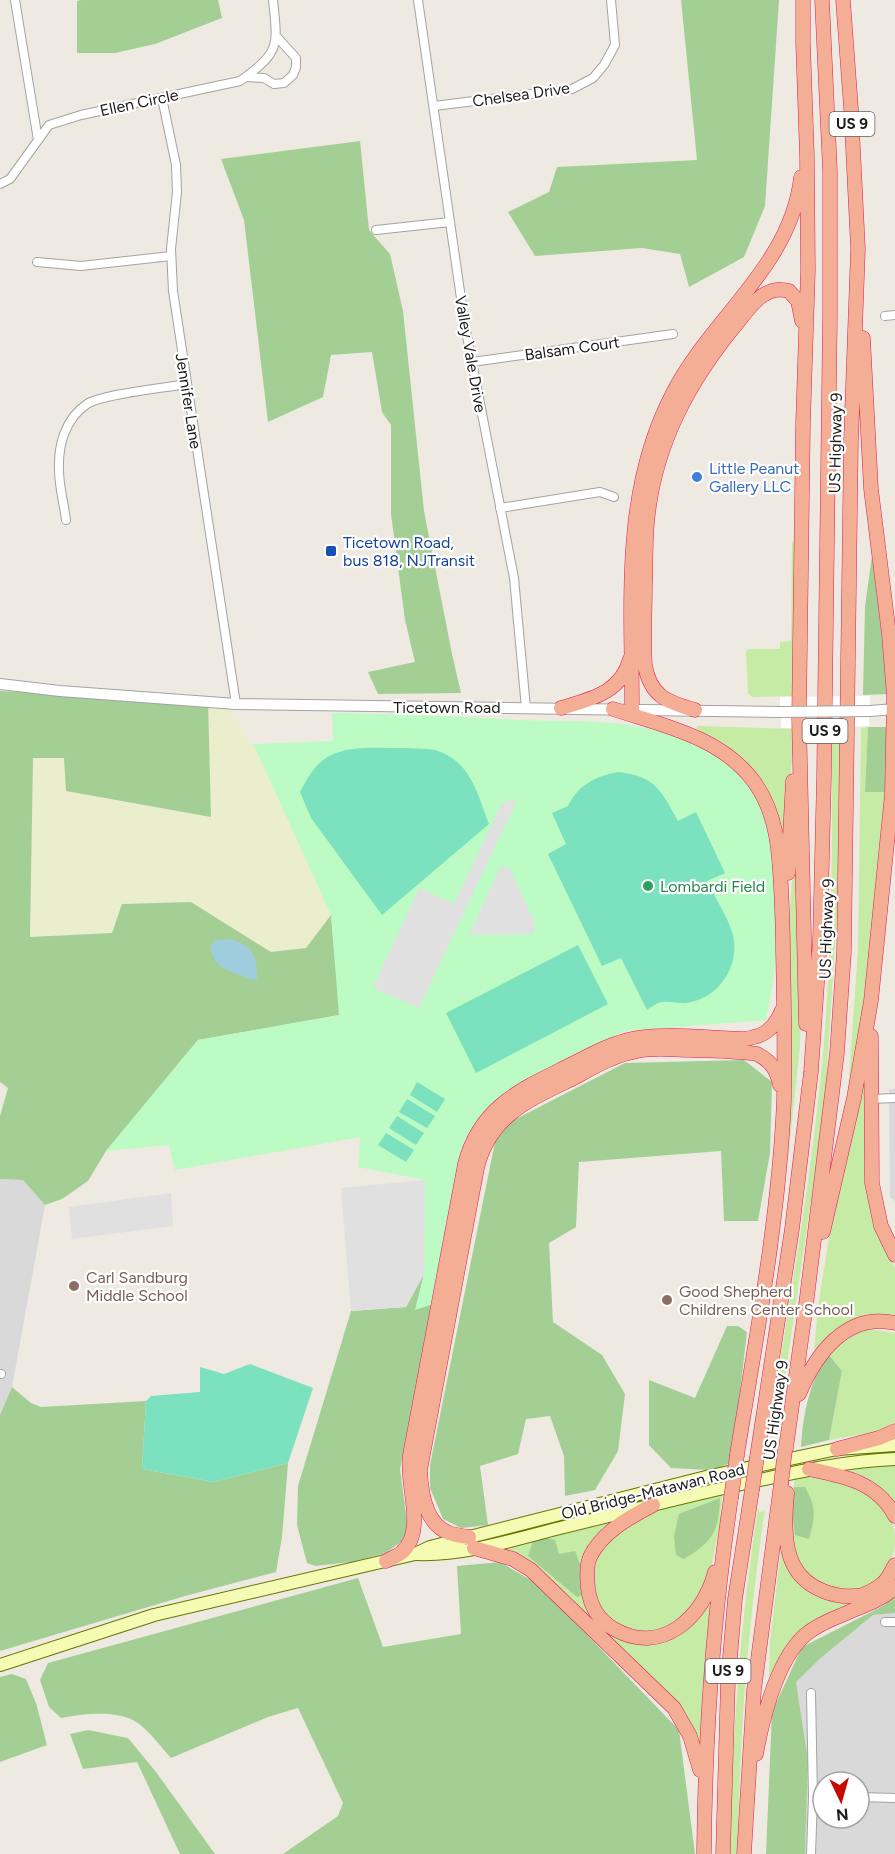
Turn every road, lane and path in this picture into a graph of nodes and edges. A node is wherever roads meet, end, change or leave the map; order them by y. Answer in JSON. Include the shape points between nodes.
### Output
{"nodes":[{"id":1,"x":15,"y":0,"type":"edge"},
{"id":2,"x":273,"y":0,"type":"edge"},
{"id":3,"x":418,"y":0,"type":"edge"},
{"id":4,"x":611,"y":0,"type":"edge"},
{"id":5,"x":803,"y":0,"type":"edge"},
{"id":6,"x":822,"y":0,"type":"edge"},
{"id":7,"x":843,"y":0,"type":"edge"},
{"id":8,"x":276,"y":36,"type":"junction"},
{"id":9,"x":246,"y":77,"type":"junction"},
{"id":10,"x":804,"y":94,"type":"junction"},
{"id":11,"x":162,"y":98,"type":"junction"},
{"id":12,"x":434,"y":106,"type":"junction"},
{"id":13,"x":38,"y":140,"type":"junction"},
{"id":14,"x":0,"y":184,"type":"edge"},
{"id":15,"x":450,"y":222,"type":"junction"},
{"id":16,"x":376,"y":230,"type":"dead end"},
{"id":17,"x":858,"y":249,"type":"junction"},
{"id":18,"x":171,"y":256,"type":"junction"},
{"id":19,"x":37,"y":262,"type":"dead end"},
{"id":20,"x":895,"y":315,"type":"edge"},
{"id":21,"x":885,"y":316,"type":"dead end"},
{"id":22,"x":673,"y":333,"type":"dead end"},
{"id":23,"x":806,"y":357,"type":"junction"},
{"id":24,"x":472,"y":362,"type":"junction"},
{"id":25,"x":186,"y":384,"type":"junction"},
{"id":26,"x":614,"y":497,"type":"dead end"},
{"id":27,"x":500,"y":508,"type":"junction"},
{"id":28,"x":66,"y":520,"type":"dead end"},
{"id":29,"x":889,"y":634,"type":"junction"},
{"id":30,"x":895,"y":647,"type":"edge"},
{"id":31,"x":632,"y":651,"type":"junction"},
{"id":32,"x":0,"y":684,"type":"edge"},
{"id":33,"x":236,"y":704,"type":"junction"},
{"id":34,"x":526,"y":708,"type":"junction"},
{"id":35,"x":561,"y":708,"type":"junction"},
{"id":36,"x":613,"y":709,"type":"junction"},
{"id":37,"x":632,"y":709,"type":"junction"},
{"id":38,"x":694,"y":710,"type":"junction"},
{"id":39,"x":895,"y":710,"type":"edge"},
{"id":40,"x":799,"y":718,"type":"junction"},
{"id":41,"x":894,"y":788,"type":"edge"},
{"id":42,"x":783,"y":926,"type":"junction"},
{"id":43,"x":871,"y":1000,"type":"junction"},
{"id":44,"x":784,"y":1005,"type":"junction"},
{"id":45,"x":811,"y":1072,"type":"junction"},
{"id":46,"x":895,"y":1098,"type":"edge"},
{"id":47,"x":871,"y":1099,"type":"junction"},
{"id":48,"x":784,"y":1100,"type":"junction"},
{"id":49,"x":895,"y":1255,"type":"edge"},
{"id":50,"x":806,"y":1305,"type":"junction"},
{"id":51,"x":895,"y":1323,"type":"edge"},
{"id":52,"x":792,"y":1413,"type":"junction"},
{"id":53,"x":895,"y":1431,"type":"edge"},
{"id":54,"x":895,"y":1445,"type":"edge"},
{"id":55,"x":837,"y":1449,"type":"junction"},
{"id":56,"x":895,"y":1459,"type":"edge"},
{"id":57,"x":810,"y":1469,"type":"junction"},
{"id":58,"x":784,"y":1483,"type":"junction"},
{"id":59,"x":653,"y":1505,"type":"junction"},
{"id":60,"x":895,"y":1516,"type":"edge"},
{"id":61,"x":725,"y":1538,"type":"junction"},
{"id":62,"x":471,"y":1543,"type":"junction"},
{"id":63,"x":386,"y":1561,"type":"junction"},
{"id":64,"x":895,"y":1565,"type":"edge"},
{"id":65,"x":895,"y":1587,"type":"edge"},
{"id":66,"x":885,"y":1622,"type":"dead end"},
{"id":67,"x":895,"y":1622,"type":"edge"},
{"id":68,"x":0,"y":1665,"type":"edge"},
{"id":69,"x":811,"y":1693,"type":"dead end"},
{"id":70,"x":812,"y":1770,"type":"edge"},
{"id":71,"x":705,"y":1795,"type":"junction"},
{"id":72,"x":871,"y":1797,"type":"edge"},
{"id":73,"x":895,"y":1798,"type":"edge"},
{"id":74,"x":745,"y":1824,"type":"junction"},
{"id":75,"x":812,"y":1830,"type":"edge"},
{"id":76,"x":704,"y":1854,"type":"edge"},
{"id":77,"x":723,"y":1854,"type":"edge"},
{"id":78,"x":744,"y":1854,"type":"edge"},
{"id":79,"x":811,"y":1854,"type":"edge"}],
"edges":[{"from":1,"to":13,"type":"street"},
{"from":2,"to":8,"type":"street"},
{"from":3,"to":12,"type":"street","name":"Valley Vale Drive"},
{"from":4,"to":12,"type":"street","name":"Chelsea Drive","via":[[615,45],[593,78],[572,89]]},
{"from":5,"to":10,"type":"highway"},
{"from":6,"to":45,"type":"highway","name":"US Highway 9","number":"US 9","via":[[830,171],[830,315],[825,776]]},
{"from":7,"to":17,"type":"highway","name":"US Highway 9","number":"US 9"},
{"from":8,"to":9,"type":"street","name":"Ellen Circle","via":[[271,55]]},
{"from":8,"to":9,"type":"street","via":[[296,58],[292,75],[284,83],[274,84],[264,78]]},
{"from":9,"to":11,"type":"street","name":"Ellen Circle"},
{"from":10,"to":23,"type":"highway"},
{"from":10,"to":31,"type":"highway","via":[[800,185],[778,249],[685,371],[666,405],[647,455],[634,520]]},
{"from":11,"to":13,"type":"street","name":"Ellen Circle","via":[[49,124]]},
{"from":11,"to":18,"type":"street","name":"Jennifer Lane","via":[[176,165]]},
{"from":12,"to":15,"type":"street","name":"Valley Vale Drive"},
{"from":13,"to":14,"type":"street","name":"Ellen Circle","via":[[10,179]]},
{"from":15,"to":16,"type":"street"},
{"from":15,"to":24,"type":"street","name":"Valley Vale Drive"},
{"from":17,"to":29,"type":"highway","via":[[871,489]]},
{"from":17,"to":50,"type":"highway","name":"US Highway 9","number":"US 9","via":[[851,440],[844,952],[837,1053]]},
{"from":18,"to":19,"type":"street","via":[[81,266]]},
{"from":18,"to":25,"type":"street","name":"Jennifer Lane"},
{"from":20,"to":21,"type":"street"},
{"from":22,"to":24,"type":"street","name":"Balsam Court"},
{"from":23,"to":38,"type":"highway","via":[[801,312],[794,295],[783,289],[766,293],[702,368],[674,418],[659,460],[646,532],[645,665],[649,682],[660,695]]},
{"from":23,"to":40,"type":"highway"},
{"from":24,"to":27,"type":"street","name":"Valley Vale Drive"},
{"from":25,"to":28,"type":"street","via":[[88,404],[69,422],[60,444],[59,470]]},
{"from":25,"to":33,"type":"street","name":"Jennifer Lane"},
{"from":26,"to":27,"type":"street","via":[[600,492]]},
{"from":27,"to":34,"type":"street","name":"Valley Vale Drive","via":[[514,578]]},
{"from":29,"to":30,"type":"highway"},
{"from":29,"to":39,"type":"highway"},
{"from":31,"to":35,"type":"highway","via":[[625,672],[610,690]]},
{"from":31,"to":37,"type":"highway"},
{"from":32,"to":33,"type":"street","name":"Ticetown Road"},
{"from":33,"to":34,"type":"street","name":"Ticetown Road"},
{"from":34,"to":35,"type":"street","name":"Ticetown Road"},
{"from":35,"to":36,"type":"street","name":"Ticetown Road"},
{"from":36,"to":37,"type":"street","name":"Ticetown Road"},
{"from":36,"to":42,"type":"highway","via":[[705,741],[749,776],[766,803],[777,832]]},
{"from":37,"to":38,"type":"street","name":"Ticetown Road"},
{"from":38,"to":39,"type":"street","name":"Ticetown Road","bridge":true},
{"from":39,"to":41,"type":"highway"},
{"from":40,"to":42,"type":"highway"},
{"from":40,"to":45,"type":"highway","via":[[806,1025]]},
{"from":41,"to":43,"type":"highway"},
{"from":42,"to":44,"type":"highway"},
{"from":43,"to":47,"type":"highway"},
{"from":43,"to":50,"type":"highway","via":[[854,1098]]},
{"from":44,"to":48,"type":"highway"},
{"from":44,"to":63,"type":"highway","via":[[772,1029],[763,1035],[738,1039],[649,1037],[610,1046],[514,1094],[485,1120],[465,1164],[410,1455],[413,1533],[402,1553]]},
{"from":45,"to":77,"type":"highway","name":"US Highway 9","number":"US 9","bridge":true,"via":[[792,1229],[735,1599],[728,1681]]},
{"from":46,"to":47,"type":"street"},
{"from":47,"to":49,"type":"highway","via":[[872,1183],[882,1226]]},
{"from":48,"to":61,"type":"highway","bridge":true,"via":[[770,1244]]},
{"from":48,"to":62,"type":"highway","via":[[777,1071],[757,1054],[649,1049],[611,1059],[530,1100],[492,1132],[477,1168],[420,1470],[423,1494],[434,1522]]},
{"from":50,"to":52,"type":"highway","name":"US Highway 9","number":"US 9"},
{"from":51,"to":52,"type":"highway","via":[[873,1320],[849,1328],[826,1347],[808,1372]]},
{"from":52,"to":58,"type":"highway","name":"US Highway 9","number":"US 9","bridge":true},
{"from":53,"to":55,"type":"highway"},
{"from":54,"to":55,"type":"main road","name":"Old Bridge-Matawan Road"},
{"from":55,"to":62,"type":"main road","name":"Old Bridge-Matawan Road","via":[[676,1484]]},
{"from":56,"to":57,"type":"main road","name":"Old Bridge-Matawan Road"},
{"from":57,"to":59,"type":"main road","name":"Old Bridge-Matawan Road"},
{"from":57,"to":60,"type":"highway","via":[[847,1476],[873,1489]]},
{"from":58,"to":64,"type":"highway","via":[[788,1546],[794,1566],[806,1581],[823,1592],[863,1595],[885,1582]]},
{"from":58,"to":74,"type":"highway","name":"US Highway 9","number":"US 9","via":[[754,1690]]},
{"from":59,"to":61,"type":"highway","via":[[622,1522],[590,1557],[589,1597],[596,1614],[625,1635],[652,1638],[689,1619],[712,1584]]},
{"from":59,"to":62,"type":"main road","name":"Old Bridge-Matawan Road"},
{"from":61,"to":71,"type":"highway","via":[[712,1645]]},
{"from":62,"to":63,"type":"main road","name":"Old Bridge-Matawan Road","via":[[433,1555],[415,1554]]},
{"from":62,"to":71,"type":"highway","via":[[531,1570],[674,1708],[690,1736]]},
{"from":63,"to":68,"type":"main road","name":"Old Bridge-Matawan Road","via":[[138,1619]]},
{"from":65,"to":74,"type":"highway","via":[[877,1600],[821,1624],[805,1635],[792,1652],[766,1708]]},
{"from":66,"to":67,"type":"street"},
{"from":69,"to":70,"type":"street"},
{"from":71,"to":76,"type":"highway"},
{"from":72,"to":73,"type":"street"},
{"from":74,"to":78,"type":"highway","name":"US Highway 9","number":"US 9"},
{"from":75,"to":79,"type":"street"}]}
